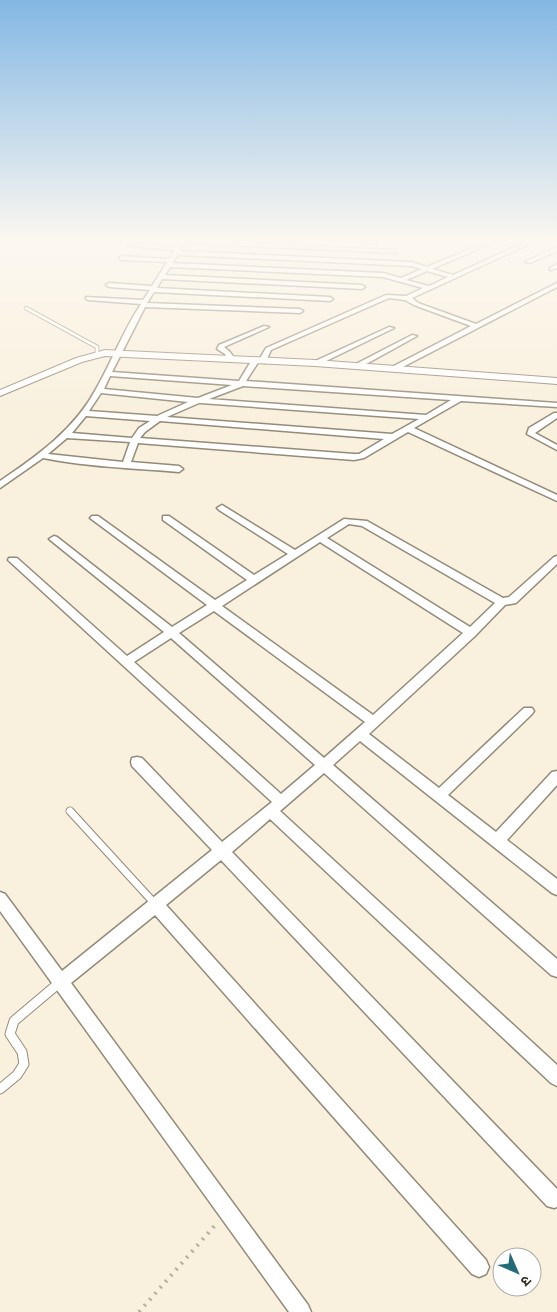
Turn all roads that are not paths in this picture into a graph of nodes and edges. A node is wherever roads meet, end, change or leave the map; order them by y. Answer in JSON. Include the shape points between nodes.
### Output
{"nodes":[{"id":1,"x":124,"y":301,"type":"edge"},
{"id":2,"x":375,"y":301,"type":"edge"},
{"id":3,"x":412,"y":301,"type":"edge"},
{"id":4,"x":525,"y":301,"type":"edge"},
{"id":5,"x":144,"y":303,"type":"junction"},
{"id":6,"x":26,"y":308,"type":"dead end"},
{"id":7,"x":300,"y":311,"type":"dead end"},
{"id":8,"x":476,"y":326,"type":"junction"},
{"id":9,"x":266,"y":327,"type":"dead end"},
{"id":10,"x":391,"y":328,"type":"dead end"},
{"id":11,"x":414,"y":336,"type":"dead end"},
{"id":12,"x":97,"y":354,"type":"junction"},
{"id":13,"x":118,"y":354,"type":"junction"},
{"id":14,"x":231,"y":359,"type":"junction"},
{"id":15,"x":259,"y":361,"type":"junction"},
{"id":16,"x":315,"y":364,"type":"junction"},
{"id":17,"x":356,"y":366,"type":"junction"},
{"id":18,"x":392,"y":369,"type":"junction"},
{"id":19,"x":108,"y":374,"type":"junction"},
{"id":20,"x":557,"y":381,"type":"edge"},
{"id":21,"x":240,"y":384,"type":"junction"},
{"id":22,"x":99,"y":391,"type":"junction"},
{"id":23,"x":0,"y":392,"type":"edge"},
{"id":24,"x":458,"y":398,"type":"junction"},
{"id":25,"x":201,"y":401,"type":"junction"},
{"id":26,"x":557,"y":405,"type":"edge"},
{"id":27,"x":83,"y":413,"type":"junction"},
{"id":28,"x":427,"y":416,"type":"junction"},
{"id":29,"x":555,"y":419,"type":"edge"},
{"id":30,"x":159,"y":420,"type":"junction"},
{"id":31,"x":407,"y":428,"type":"junction"},
{"id":32,"x":65,"y":435,"type":"junction"},
{"id":33,"x":393,"y":437,"type":"junction"},
{"id":34,"x":135,"y":440,"type":"junction"},
{"id":35,"x":557,"y":448,"type":"edge"},
{"id":36,"x":42,"y":455,"type":"junction"},
{"id":37,"x":126,"y":465,"type":"junction"},
{"id":38,"x":179,"y":469,"type":"dead end"},
{"id":39,"x":0,"y":485,"type":"edge"},
{"id":40,"x":557,"y":498,"type":"edge"},
{"id":41,"x":222,"y":508,"type":"dead end"},
{"id":42,"x":95,"y":518,"type":"dead end"},
{"id":43,"x":166,"y":518,"type":"dead end"},
{"id":44,"x":320,"y":538,"type":"junction"},
{"id":45,"x":54,"y":539,"type":"dead end"},
{"id":46,"x":295,"y":554,"type":"junction"},
{"id":47,"x":557,"y":559,"type":"edge"},
{"id":48,"x":13,"y":560,"type":"dead end"},
{"id":49,"x":254,"y":580,"type":"junction"},
{"id":50,"x":502,"y":602,"type":"junction"},
{"id":51,"x":214,"y":606,"type":"junction"},
{"id":52,"x":172,"y":633,"type":"junction"},
{"id":53,"x":471,"y":633,"type":"junction"},
{"id":54,"x":126,"y":662,"type":"junction"},
{"id":55,"x":528,"y":711,"type":"dead end"},
{"id":56,"x":374,"y":722,"type":"junction"},
{"id":57,"x":360,"y":734,"type":"junction"},
{"id":58,"x":137,"y":762,"type":"dead end"},
{"id":59,"x":324,"y":765,"type":"junction"},
{"id":60,"x":557,"y":776,"type":"edge"},
{"id":61,"x":439,"y":796,"type":"junction"},
{"id":62,"x":275,"y":806,"type":"junction"},
{"id":63,"x":70,"y":811,"type":"dead end"},
{"id":64,"x":497,"y":841,"type":"junction"},
{"id":65,"x":222,"y":852,"type":"junction"},
{"id":66,"x":557,"y":888,"type":"edge"},
{"id":67,"x":0,"y":899,"type":"edge"},
{"id":68,"x":156,"y":905,"type":"junction"},
{"id":69,"x":557,"y":969,"type":"edge"},
{"id":70,"x":60,"y":982,"type":"junction"},
{"id":71,"x":557,"y":1077,"type":"edge"},
{"id":72,"x":0,"y":1089,"type":"edge"},
{"id":73,"x":554,"y":1199,"type":"dead end"},
{"id":74,"x":479,"y":1267,"type":"dead end"},
{"id":75,"x":301,"y":1312,"type":"edge"}],
"edges":[{"from":1,"to":5,"type":"street"},
{"from":2,"to":15,"type":"street","via":[[268,349]]},
{"from":3,"to":8,"type":"street"},
{"from":4,"to":8,"type":"street"},
{"from":5,"to":7,"type":"street"},
{"from":5,"to":13,"type":"street"},
{"from":6,"to":12,"type":"lane","via":[[97,347]]},
{"from":8,"to":18,"type":"street"},
{"from":9,"to":14,"type":"street","via":[[221,346],[220,349]]},
{"from":10,"to":16,"type":"street"},
{"from":11,"to":17,"type":"street"},
{"from":12,"to":13,"type":"street"},
{"from":12,"to":23,"type":"street"},
{"from":13,"to":14,"type":"street"},
{"from":13,"to":19,"type":"street"},
{"from":14,"to":15,"type":"street"},
{"from":15,"to":16,"type":"street"},
{"from":15,"to":21,"type":"street"},
{"from":16,"to":17,"type":"street"},
{"from":17,"to":18,"type":"street"},
{"from":18,"to":20,"type":"street"},
{"from":19,"to":21,"type":"street"},
{"from":19,"to":22,"type":"street"},
{"from":21,"to":24,"type":"street"},
{"from":21,"to":25,"type":"street"},
{"from":22,"to":25,"type":"street"},
{"from":22,"to":27,"type":"street"},
{"from":24,"to":26,"type":"street"},
{"from":24,"to":28,"type":"street"},
{"from":25,"to":28,"type":"street"},
{"from":25,"to":30,"type":"street"},
{"from":27,"to":30,"type":"street"},
{"from":27,"to":32,"type":"street"},
{"from":28,"to":31,"type":"street"},
{"from":29,"to":35,"type":"street","via":[[532,430],[531,434]]},
{"from":30,"to":33,"type":"street"},
{"from":30,"to":34,"type":"street","via":[[142,430]]},
{"from":31,"to":33,"type":"street"},
{"from":31,"to":40,"type":"street"},
{"from":32,"to":34,"type":"street"},
{"from":32,"to":36,"type":"street"},
{"from":33,"to":34,"type":"street","via":[[361,456],[348,458]]},
{"from":34,"to":37,"type":"street"},
{"from":36,"to":37,"type":"street"},
{"from":36,"to":39,"type":"street"},
{"from":37,"to":38,"type":"street"},
{"from":41,"to":46,"type":"street"},
{"from":42,"to":51,"type":"street"},
{"from":43,"to":49,"type":"street"},
{"from":44,"to":46,"type":"street"},
{"from":44,"to":50,"type":"street","via":[[347,521],[358,521]]},
{"from":44,"to":53,"type":"street"},
{"from":45,"to":52,"type":"street"},
{"from":46,"to":49,"type":"street"},
{"from":47,"to":50,"type":"street","via":[[512,600]]},
{"from":48,"to":54,"type":"street"},
{"from":49,"to":51,"type":"street"},
{"from":50,"to":53,"type":"street"},
{"from":51,"to":52,"type":"street"},
{"from":51,"to":56,"type":"street"},
{"from":52,"to":54,"type":"street"},
{"from":52,"to":59,"type":"street"},
{"from":53,"to":56,"type":"street"},
{"from":54,"to":62,"type":"street"},
{"from":55,"to":61,"type":"street"},
{"from":56,"to":57,"type":"street"},
{"from":57,"to":59,"type":"street"},
{"from":57,"to":61,"type":"street"},
{"from":58,"to":65,"type":"street"},
{"from":59,"to":62,"type":"street"},
{"from":59,"to":69,"type":"street"},
{"from":60,"to":64,"type":"street"},
{"from":61,"to":64,"type":"street"},
{"from":62,"to":65,"type":"street"},
{"from":62,"to":71,"type":"street"},
{"from":63,"to":68,"type":"lane"},
{"from":64,"to":66,"type":"street"},
{"from":65,"to":68,"type":"street"},
{"from":65,"to":73,"type":"street"},
{"from":67,"to":70,"type":"street"},
{"from":68,"to":70,"type":"street"},
{"from":68,"to":74,"type":"street"},
{"from":70,"to":72,"type":"lane","via":[[10,1028],[10,1034],[24,1057],[24,1064],[20,1072]]},
{"from":70,"to":75,"type":"street"}]}
